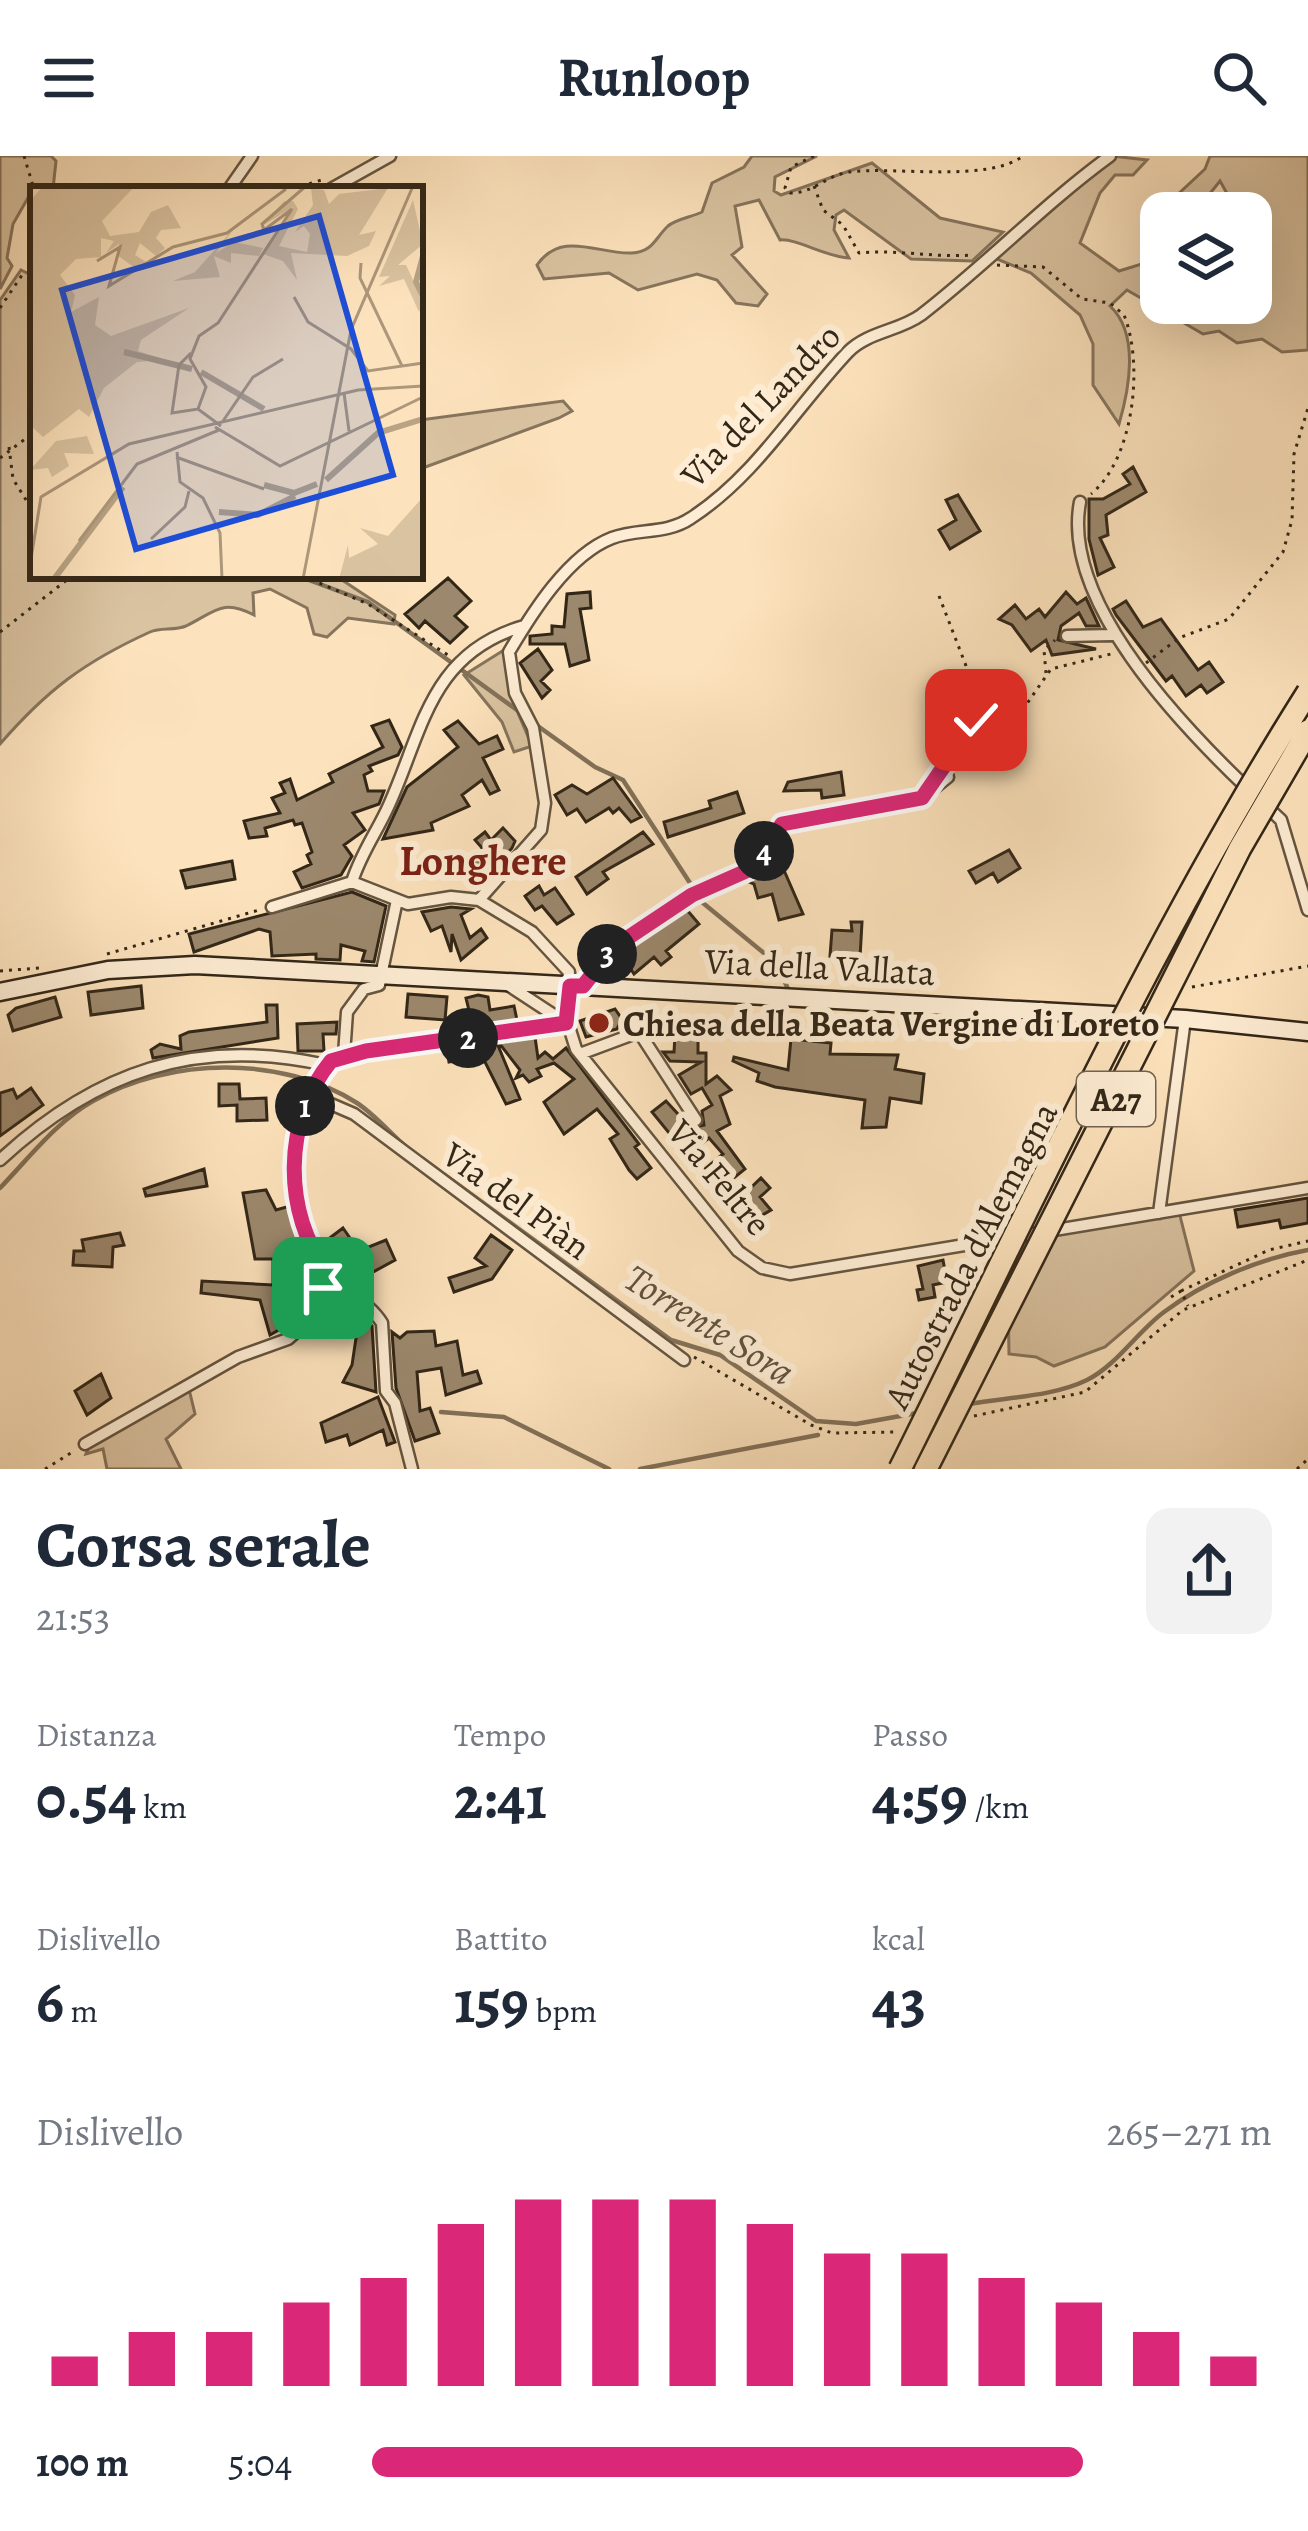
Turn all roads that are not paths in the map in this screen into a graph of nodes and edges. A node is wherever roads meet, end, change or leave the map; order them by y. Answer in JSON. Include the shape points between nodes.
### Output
{"nodes":[{"id":1,"x":252,"y":156,"type":"edge"},
{"id":2,"x":390,"y":156,"type":"edge"},
{"id":3,"x":1110,"y":156,"type":"edge"},
{"id":4,"x":231,"y":186,"type":"edge"},
{"id":5,"x":336,"y":186,"type":"edge"},
{"id":6,"x":1080,"y":502,"type":"road end"},
{"id":7,"x":524,"y":626,"type":"junction"},
{"id":8,"x":1112,"y":635,"type":"junction"},
{"id":9,"x":1067,"y":636,"type":"road end"},
{"id":10,"x":1308,"y":692,"type":"edge"},
{"id":11,"x":1308,"y":731,"type":"edge"},
{"id":12,"x":943,"y":775,"type":"road end"},
{"id":13,"x":352,"y":882,"type":"junction"},
{"id":14,"x":397,"y":900,"type":"junction"},
{"id":15,"x":479,"y":900,"type":"junction"},
{"id":16,"x":272,"y":907,"type":"road end"},
{"id":17,"x":1308,"y":910,"type":"edge"},
{"id":18,"x":380,"y":975,"type":"junction"},
{"id":19,"x":504,"y":982,"type":"junction"},
{"id":20,"x":576,"y":986,"type":"junction"},
{"id":21,"x":0,"y":992,"type":"edge"},
{"id":22,"x":1185,"y":1019,"type":"junction"},
{"id":23,"x":566,"y":1023,"type":"junction"},
{"id":24,"x":1308,"y":1032,"type":"edge"},
{"id":25,"x":580,"y":1054,"type":"junction"},
{"id":26,"x":344,"y":1055,"type":"junction"},
{"id":27,"x":323,"y":1070,"type":"junction"},
{"id":28,"x":311,"y":1093,"type":"junction"},
{"id":29,"x":696,"y":1120,"type":"dead end"},
{"id":30,"x":0,"y":1160,"type":"edge"},
{"id":31,"x":1308,"y":1187,"type":"edge"},
{"id":32,"x":1159,"y":1213,"type":"junction"},
{"id":33,"x":328,"y":1272,"type":"junction"},
{"id":34,"x":684,"y":1360,"type":"road end"},
{"id":35,"x":86,"y":1444,"type":"road end"},
{"id":36,"x":412,"y":1469,"type":"edge"},
{"id":37,"x":900,"y":1469,"type":"edge"},
{"id":38,"x":926,"y":1469,"type":"edge"}],
"edges":[{"from":1,"to":4,"type":"street"},
{"from":2,"to":5,"type":"street"},
{"from":3,"to":7,"type":"street","name":"Via del Landro","via":[[914,320],[851,349],[784,433],[691,519],[614,536],[583,554]]},
{"from":6,"to":8,"type":"street","via":[[1079,545]]},
{"from":7,"to":13,"type":"street","via":[[451,668],[428,703]]},
{"from":7,"to":15,"type":"street","name":"Via del Landro","via":[[509,652],[509,674],[533,728],[545,803],[541,830]]},
{"from":8,"to":9,"type":"street"},
{"from":8,"to":17,"type":"street","via":[[1213,756],[1281,820]]},
{"from":10,"to":37,"type":"highway","name":"Autostrada d'Alemagna","number":"A27","bridge":true,"via":[[1116,1037]]},
{"from":11,"to":38,"type":"highway","name":"Autostrada d'Alemagna","number":"A27","bridge":true,"via":[[1240,848]]},
{"from":12,"to":20,"type":"street","via":[[922,798],[782,824],[753,868],[692,895],[614,947]]},
{"from":13,"to":14,"type":"street"},
{"from":13,"to":16,"type":"street"},
{"from":14,"to":15,"type":"street"},
{"from":14,"to":18,"type":"street"},
{"from":15,"to":20,"type":"street","via":[[532,932]]},
{"from":18,"to":19,"type":"main road","name":"Via della Vallata"},
{"from":18,"to":21,"type":"main road","name":"Via della Vallata","via":[[147,966]]},
{"from":18,"to":26,"type":"street","via":[[347,1012]]},
{"from":19,"to":20,"type":"main road","name":"Via della Vallata"},
{"from":19,"to":23,"type":"street"},
{"from":20,"to":22,"type":"main road","name":"Via della Vallata"},
{"from":20,"to":23,"type":"street"},
{"from":22,"to":24,"type":"main road","name":"Via della Vallata"},
{"from":22,"to":32,"type":"street"},
{"from":23,"to":25,"type":"street","name":"Via Feltre"},
{"from":23,"to":26,"type":"street"},
{"from":25,"to":29,"type":"street","via":[[639,1033]]},
{"from":25,"to":32,"type":"street","name":"Via Feltre","via":[[738,1251],[762,1268],[790,1274]]},
{"from":26,"to":27,"type":"street"},
{"from":27,"to":28,"type":"street"},
{"from":27,"to":30,"type":"street","via":[[264,1058],[143,1067],[85,1092]]},
{"from":28,"to":33,"type":"street","via":[[292,1188],[298,1218]]},
{"from":28,"to":34,"type":"street","name":"Via del Piàn","via":[[354,1114]]},
{"from":31,"to":32,"type":"street","name":"Via Feltre"},
{"from":33,"to":35,"type":"street","via":[[314,1317],[288,1339],[238,1357]]},
{"from":33,"to":36,"type":"street","via":[[382,1323],[386,1391]]}]}
